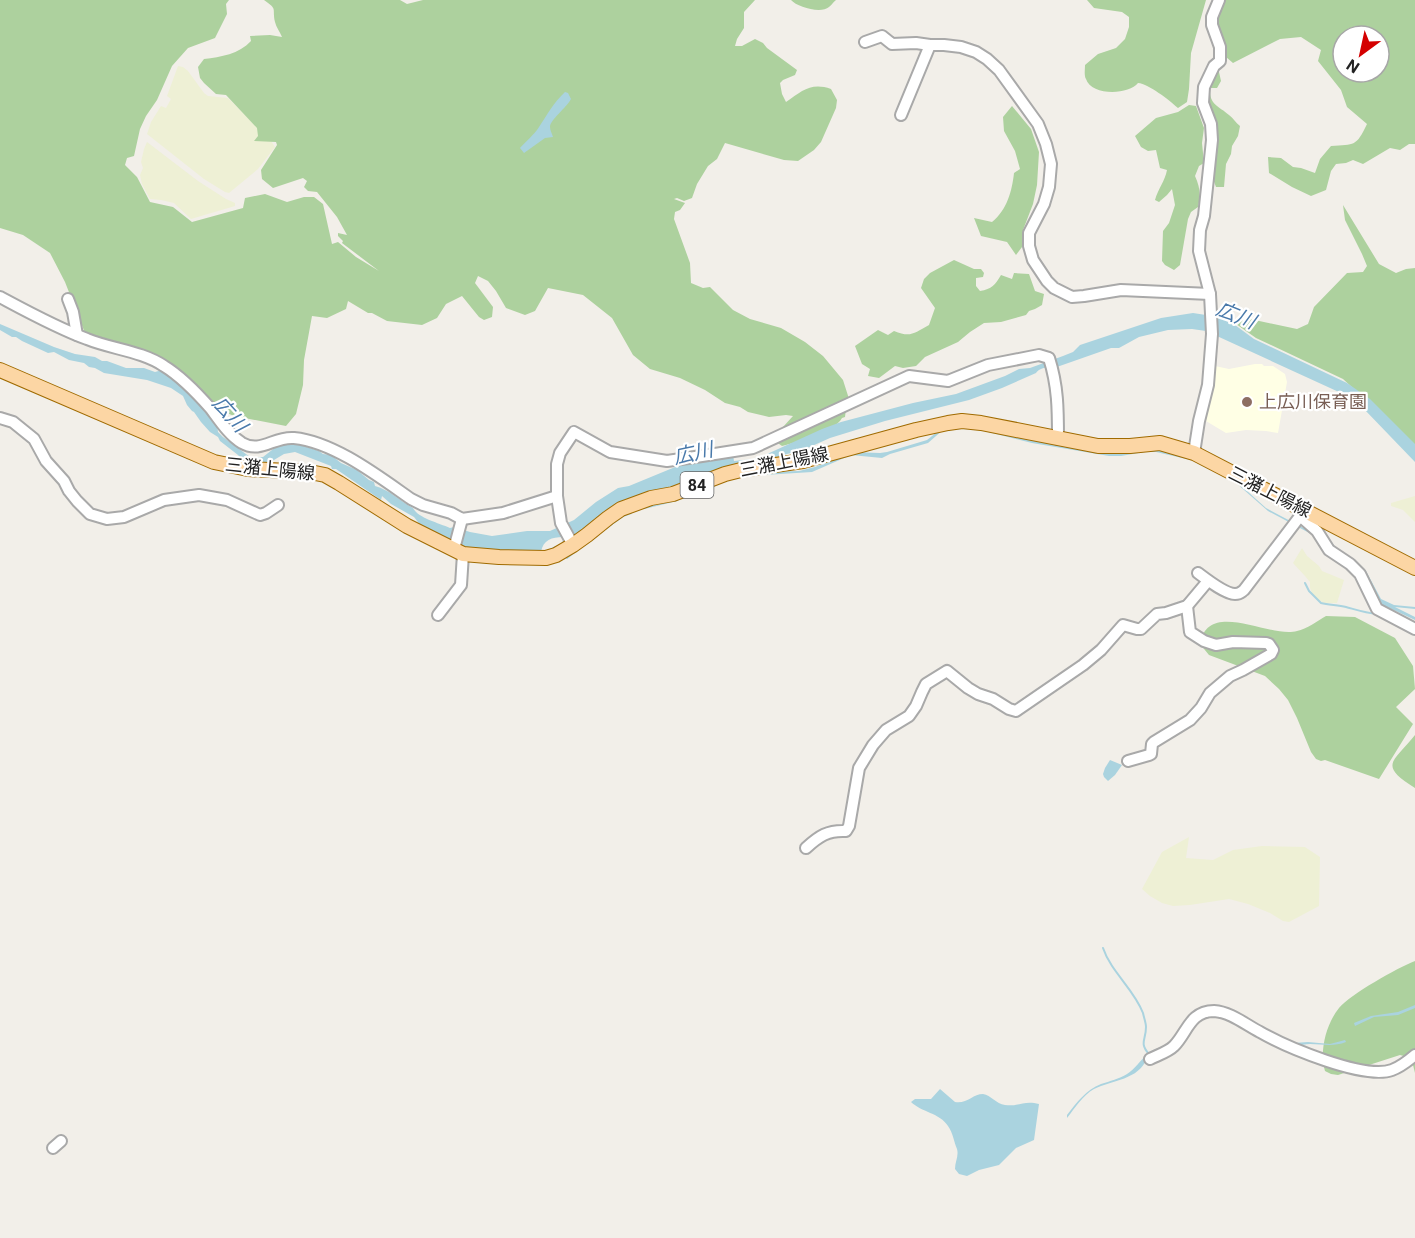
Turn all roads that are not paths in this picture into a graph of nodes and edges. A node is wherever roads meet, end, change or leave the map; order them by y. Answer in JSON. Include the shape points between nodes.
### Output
{"nodes":[{"id":1,"x":1219,"y":0,"type":"edge"},
{"id":2,"x":865,"y":42,"type":"dead end"},
{"id":3,"x":930,"y":45,"type":"junction"},
{"id":4,"x":901,"y":115,"type":"dead end"},
{"id":5,"x":1210,"y":294,"type":"junction"},
{"id":6,"x":0,"y":297,"type":"edge"},
{"id":7,"x":68,"y":299,"type":"dead end"},
{"id":8,"x":77,"y":335,"type":"junction"},
{"id":9,"x":0,"y":370,"type":"edge"},
{"id":10,"x":0,"y":418,"type":"edge"},
{"id":11,"x":1058,"y":439,"type":"junction"},
{"id":12,"x":1194,"y":453,"type":"junction"},
{"id":13,"x":557,"y":496,"type":"junction"},
{"id":14,"x":278,"y":505,"type":"dead end"},
{"id":15,"x":1299,"y":517,"type":"junction"},
{"id":16,"x":461,"y":523,"type":"junction"},
{"id":17,"x":572,"y":542,"type":"junction"},
{"id":18,"x":458,"y":549,"type":"junction"},
{"id":19,"x":1415,"y":568,"type":"edge"},
{"id":20,"x":1198,"y":573,"type":"dead end"},
{"id":21,"x":1208,"y":581,"type":"junction"},
{"id":22,"x":1187,"y":606,"type":"junction"},
{"id":23,"x":438,"y":615,"type":"dead end"},
{"id":24,"x":1415,"y":628,"type":"edge"},
{"id":25,"x":1128,"y":761,"type":"dead end"},
{"id":26,"x":806,"y":848,"type":"dead end"},
{"id":27,"x":1415,"y":1055,"type":"edge"},
{"id":28,"x":1150,"y":1059,"type":"dead end"}],
"edges":[{"from":1,"to":5,"type":"street","via":[[1212,25],[1220,47],[1220,61],[1214,66],[1203,95],[1212,140],[1199,251]]},
{"from":2,"to":3,"type":"street","via":[[882,36],[892,44]]},
{"from":3,"to":4,"type":"street"},
{"from":3,"to":5,"type":"street","via":[[961,47],[987,59],[1038,124],[1051,164],[1049,187],[1029,233],[1029,246],[1033,260],[1054,288],[1072,297],[1121,290]]},
{"from":5,"to":12,"type":"street","via":[[1208,385]]},
{"from":6,"to":8,"type":"street"},
{"from":7,"to":8,"type":"street"},
{"from":8,"to":16,"type":"street","via":[[162,364],[194,390],[224,427],[249,446],[258,448],[285,438],[310,441],[340,452],[411,499],[451,513]]},
{"from":9,"to":18,"type":"main road","name":"三潴上陽線","number":"84","via":[[213,462],[248,470],[325,475],[406,526]]},
{"from":10,"to":14,"type":"street","via":[[13,422],[34,439],[46,461],[90,514],[107,519],[124,517],[164,500],[199,495],[227,500],[261,515]]},
{"from":11,"to":12,"type":"main road","name":"三潴上陽線","number":"84","via":[[1098,446],[1160,443]]},
{"from":11,"to":13,"type":"street","via":[[1053,370],[1049,358],[1039,355],[988,365],[948,381],[909,376],[753,448],[667,460],[610,452],[574,432],[557,464]]},
{"from":11,"to":17,"type":"main road","name":"三潴上陽線","number":"84","via":[[981,423],[948,423],[803,461],[741,470],[638,502]]},
{"from":12,"to":15,"type":"main road","name":"三潴上陽線","number":"84"},
{"from":13,"to":16,"type":"street"},
{"from":13,"to":17,"type":"street","via":[[561,523]]},
{"from":15,"to":19,"type":"main road","name":"三潴上陽線","number":"84"},
{"from":15,"to":21,"type":"street","via":[[1239,594]]},
{"from":15,"to":24,"type":"street","via":[[1329,550],[1360,574],[1377,609]]},
{"from":16,"to":18,"type":"street"},
{"from":17,"to":18,"type":"main road","name":"三潴上陽線","number":"84","via":[[546,558],[499,557]]},
{"from":18,"to":23,"type":"street","via":[[461,585]]},
{"from":20,"to":21,"type":"street"},
{"from":21,"to":22,"type":"street"},
{"from":22,"to":25,"type":"street","via":[[1190,632],[1204,641],[1216,645],[1266,643],[1273,650],[1210,693],[1190,720],[1152,744],[1151,754]]},
{"from":22,"to":26,"type":"street","via":[[1157,614],[1141,629],[1123,625],[1083,665],[1016,711],[978,694],[947,671],[926,684],[909,716],[881,735],[859,768],[846,831],[822,835]]},
{"from":27,"to":28,"type":"street","via":[[1391,1071],[1371,1072],[1316,1058],[1214,1011],[1189,1023],[1173,1047]]}]}
